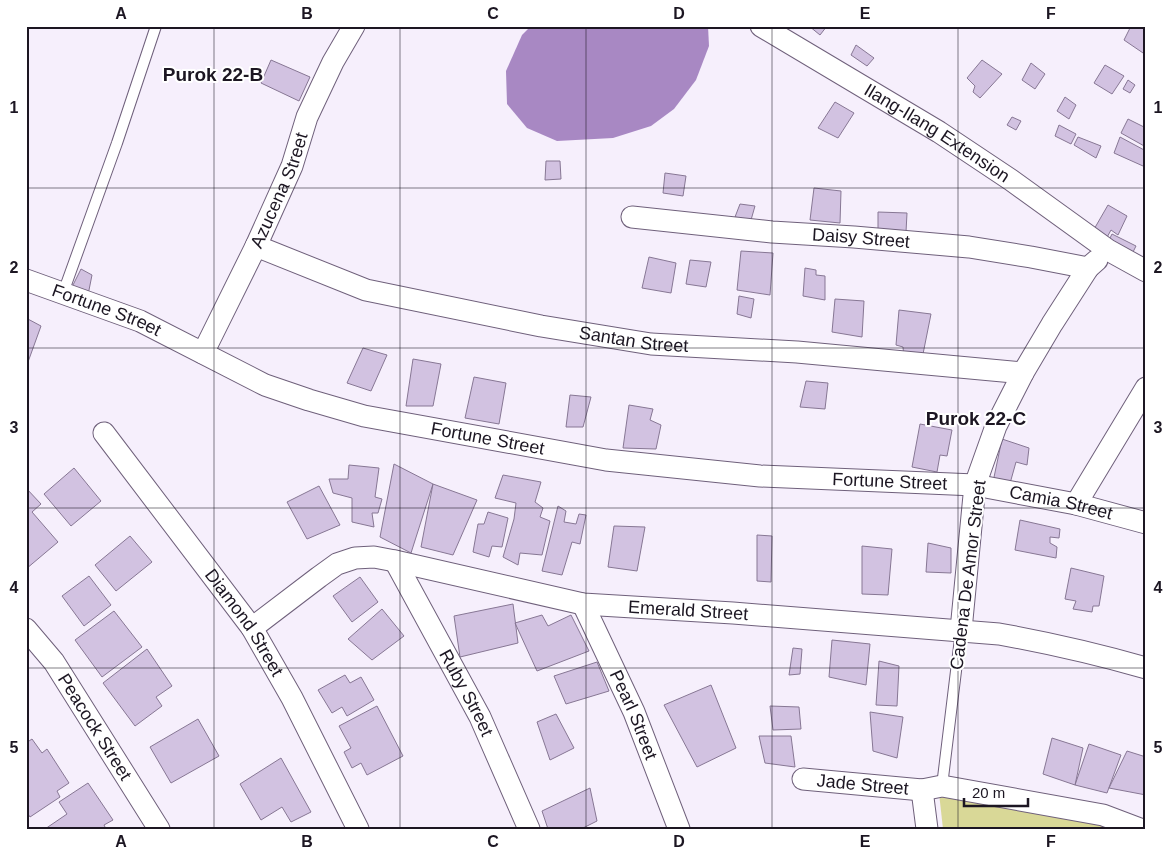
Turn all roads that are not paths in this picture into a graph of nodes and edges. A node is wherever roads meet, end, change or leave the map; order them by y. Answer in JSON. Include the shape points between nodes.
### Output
{"nodes":[{"id":1,"x":156,"y":26,"type":"edge"},
{"id":2,"x":354,"y":26,"type":"edge"},
{"id":3,"x":761,"y":26,"type":"edge"},
{"id":4,"x":632,"y":217,"type":"dead end"},
{"id":5,"x":256,"y":246,"type":"junction"},
{"id":6,"x":1108,"y":250,"type":"junction"},
{"id":7,"x":1143,"y":264,"type":"edge"},
{"id":8,"x":1088,"y":268,"type":"junction"},
{"id":9,"x":26,"y":280,"type":"edge"},
{"id":10,"x":63,"y":293,"type":"junction"},
{"id":11,"x":204,"y":353,"type":"junction"},
{"id":12,"x":1023,"y":372,"type":"junction"},
{"id":13,"x":1146,"y":388,"type":"edge"},
{"id":14,"x":104,"y":433,"type":"dead end"},
{"id":15,"x":975,"y":485,"type":"junction"},
{"id":16,"x":1076,"y":504,"type":"junction"},
{"id":17,"x":1146,"y":523,"type":"edge"},
{"id":18,"x":395,"y":560,"type":"junction"},
{"id":19,"x":583,"y":604,"type":"junction"},
{"id":20,"x":252,"y":628,"type":"junction"},
{"id":21,"x":26,"y":629,"type":"edge"},
{"id":22,"x":961,"y":630,"type":"junction"},
{"id":23,"x":1146,"y":668,"type":"edge"},
{"id":24,"x":803,"y":779,"type":"dead end"},
{"id":25,"x":942,"y":786,"type":"junction"},
{"id":26,"x":922,"y":790,"type":"junction"},
{"id":27,"x":159,"y":829,"type":"edge"},
{"id":28,"x":358,"y":829,"type":"edge"},
{"id":29,"x":529,"y":829,"type":"edge"},
{"id":30,"x":679,"y":829,"type":"edge"},
{"id":31,"x":927,"y":829,"type":"edge"},
{"id":32,"x":1140,"y":829,"type":"edge"}],
"edges":[{"from":1,"to":10,"type":"lane"},
{"from":2,"to":5,"type":"street","name":"Azucena Street","via":[[307,117],[292,166]]},
{"from":3,"to":6,"type":"street","name":"Ilang-Ilang Extension","via":[[939,132]]},
{"from":4,"to":8,"type":"street","name":"Daisy Street","via":[[772,232],[969,247]]},
{"from":5,"to":11,"type":"street","name":"Azucena Street"},
{"from":5,"to":12,"type":"street","name":"Santan Street","via":[[366,290],[541,326],[651,344],[796,352]]},
{"from":6,"to":7,"type":"street","name":"Ilang-Ilang Extension"},
{"from":6,"to":8,"type":"street","name":"Cadena De Amor Street"},
{"from":8,"to":12,"type":"street","name":"Cadena De Amor Street"},
{"from":9,"to":10,"type":"street","name":"Fortune Street"},
{"from":10,"to":11,"type":"street","name":"Fortune Street","via":[[140,321]]},
{"from":11,"to":15,"type":"street","name":"Fortune Street","via":[[265,385],[364,416],[606,460],[760,476]]},
{"from":12,"to":15,"type":"street","name":"Cadena De Amor Street","via":[[996,426]]},
{"from":13,"to":16,"type":"street"},
{"from":14,"to":20,"type":"street","name":"Diamond Street"},
{"from":15,"to":16,"type":"street","name":"Camia Street"},
{"from":15,"to":22,"type":"street","name":"Cadena De Amor Street"},
{"from":16,"to":17,"type":"street","name":"Camia Street"},
{"from":18,"to":19,"type":"street","name":"Emerald Street"},
{"from":18,"to":20,"type":"street","name":"Emerald Street","via":[[355,558],[337,564]]},
{"from":18,"to":29,"type":"street","name":"Ruby Street","via":[[480,717]]},
{"from":19,"to":22,"type":"street","name":"Emerald Street"},
{"from":19,"to":30,"type":"street","name":"Pearl Street","via":[[634,712]]},
{"from":20,"to":28,"type":"street","name":"Diamond Street","via":[[292,698]]},
{"from":21,"to":27,"type":"street","name":"Peacock Street","via":[[54,662]]},
{"from":22,"to":23,"type":"street","name":"Emerald Street","via":[[1038,641]]},
{"from":22,"to":25,"type":"lane","name":"Cadena De Amor Street"},
{"from":24,"to":26,"type":"street","name":"Jade Street"},
{"from":25,"to":26,"type":"street","name":"Jade Street"},
{"from":25,"to":32,"type":"street","name":"Jade Street","via":[[1103,815]]},
{"from":26,"to":31,"type":"street","name":"Jade Street"}]}
